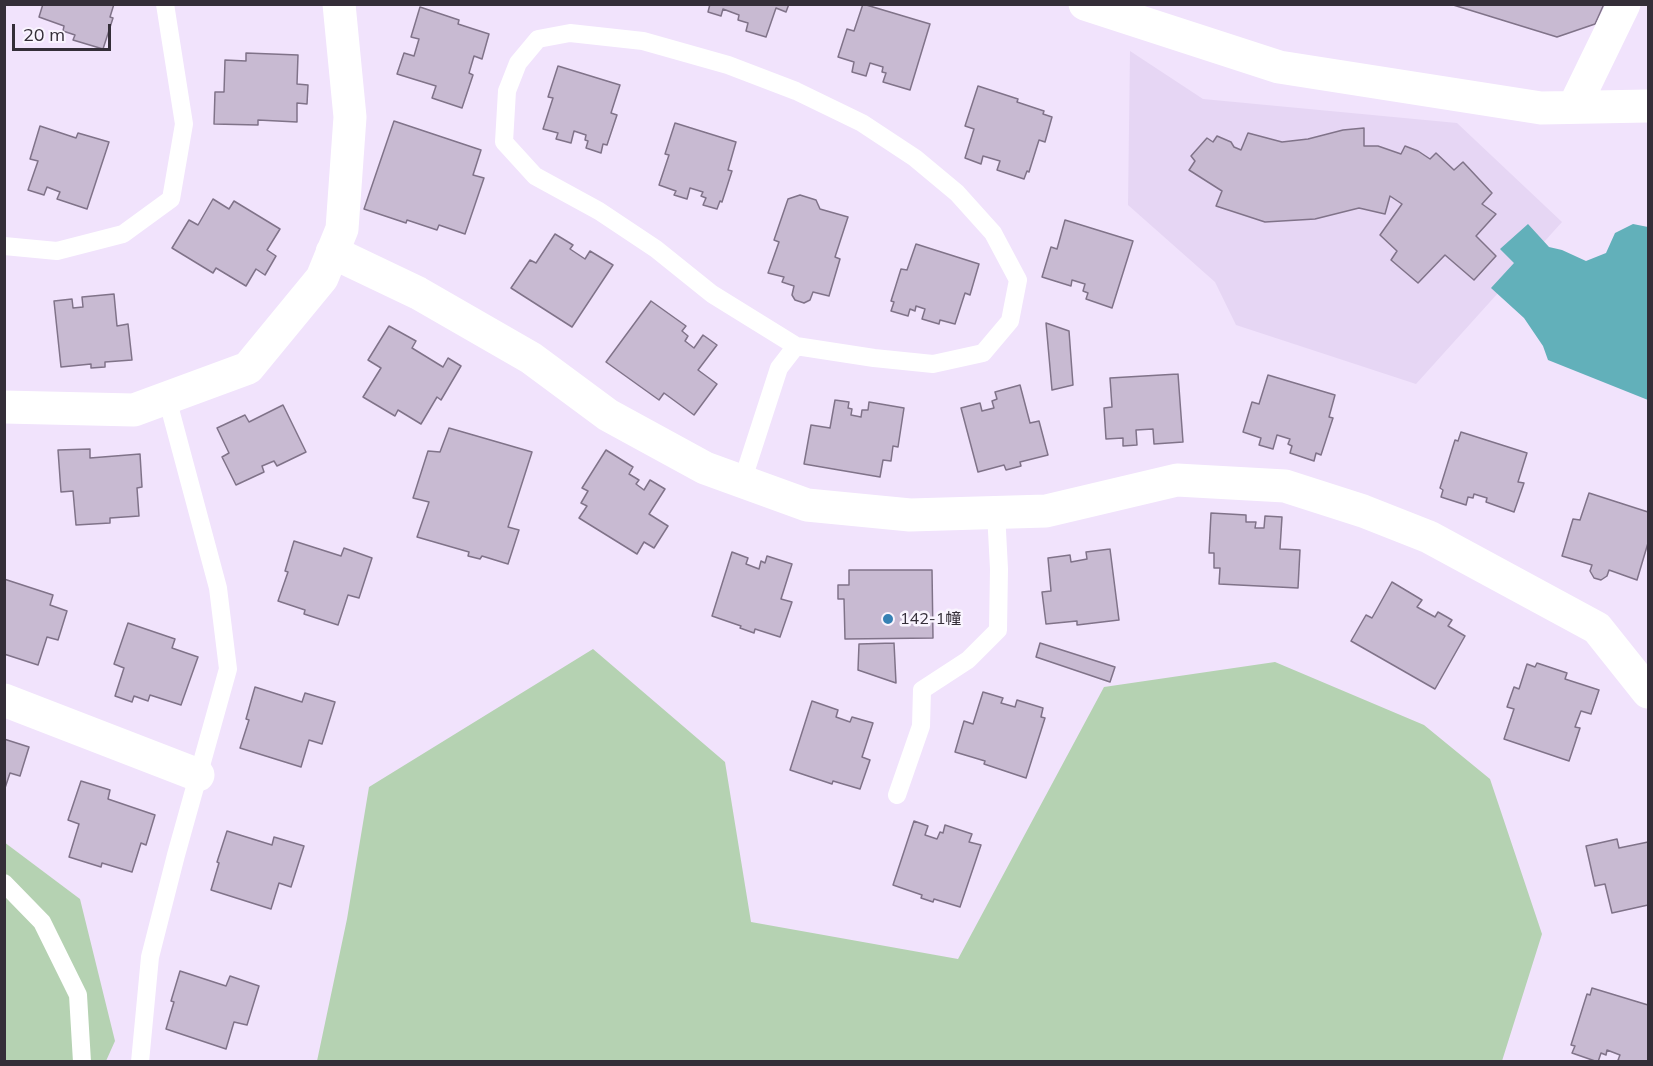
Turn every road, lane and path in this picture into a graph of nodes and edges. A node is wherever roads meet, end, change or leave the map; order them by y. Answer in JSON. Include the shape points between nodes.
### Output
{"nodes":[{"id":1,"x":165,"y":4,"type":"edge"},
{"id":2,"x":339,"y":4,"type":"edge"},
{"id":3,"x":1085,"y":4,"type":"edge"},
{"id":4,"x":1624,"y":4,"type":"edge"},
{"id":5,"x":1149,"y":14,"type":"edge"},
{"id":6,"x":1648,"y":106,"type":"edge"},
{"id":7,"x":1574,"y":107,"type":"junction"},
{"id":8,"x":4,"y":246,"type":"edge"},
{"id":9,"x":332,"y":252,"type":"junction"},
{"id":10,"x":796,"y":346,"type":"junction"},
{"id":11,"x":167,"y":398,"type":"junction"},
{"id":12,"x":4,"y":407,"type":"edge"},
{"id":13,"x":742,"y":482,"type":"junction"},
{"id":14,"x":996,"y":512,"type":"junction"},
{"id":15,"x":1648,"y":692,"type":"edge"},
{"id":16,"x":4,"y":700,"type":"edge"},
{"id":17,"x":198,"y":775,"type":"junction"},
{"id":18,"x":897,"y":795,"type":"dead end"},
{"id":19,"x":4,"y":883,"type":"edge"},
{"id":20,"x":82,"y":1062,"type":"edge"},
{"id":21,"x":140,"y":1062,"type":"edge"}],
"edges":[{"from":1,"to":8,"type":"lane","via":[[184,124],[171,199],[123,234],[57,251]]},
{"from":2,"to":9,"type":"street","via":[[350,117],[342,229]]},
{"from":3,"to":5,"type":"street"},
{"from":4,"to":7,"type":"street"},
{"from":5,"to":7,"type":"street","via":[[1279,67],[1541,108]]},
{"from":6,"to":7,"type":"street"},
{"from":9,"to":11,"type":"street","via":[[322,278],[248,368]]},
{"from":9,"to":13,"type":"street","via":[[418,293],[531,358],[608,415],[705,468]]},
{"from":10,"to":10,"type":"lane","via":[[933,364],[982,353],[1010,321],[1018,280],[993,233],[957,193],[915,158],[862,123],[796,91],[728,65],[643,41],[570,33],[538,39],[518,63],[507,91],[504,142],[535,176],[599,211],[656,249],[712,294]]},
{"from":10,"to":13,"type":"lane","via":[[779,368]]},
{"from":11,"to":12,"type":"street","via":[[134,410]]},
{"from":11,"to":17,"type":"lane","via":[[218,588],[228,669]]},
{"from":13,"to":14,"type":"street","via":[[807,505],[910,515]]},
{"from":14,"to":15,"type":"street","via":[[1046,511],[1177,480],[1285,486],[1429,537],[1597,628]]},
{"from":14,"to":18,"type":"lane","via":[[998,630],[968,660],[922,690],[921,726]]},
{"from":16,"to":17,"type":"street"},
{"from":17,"to":21,"type":"lane","via":[[150,957]]},
{"from":19,"to":20,"type":"lane","via":[[42,922],[78,995]]}]}
